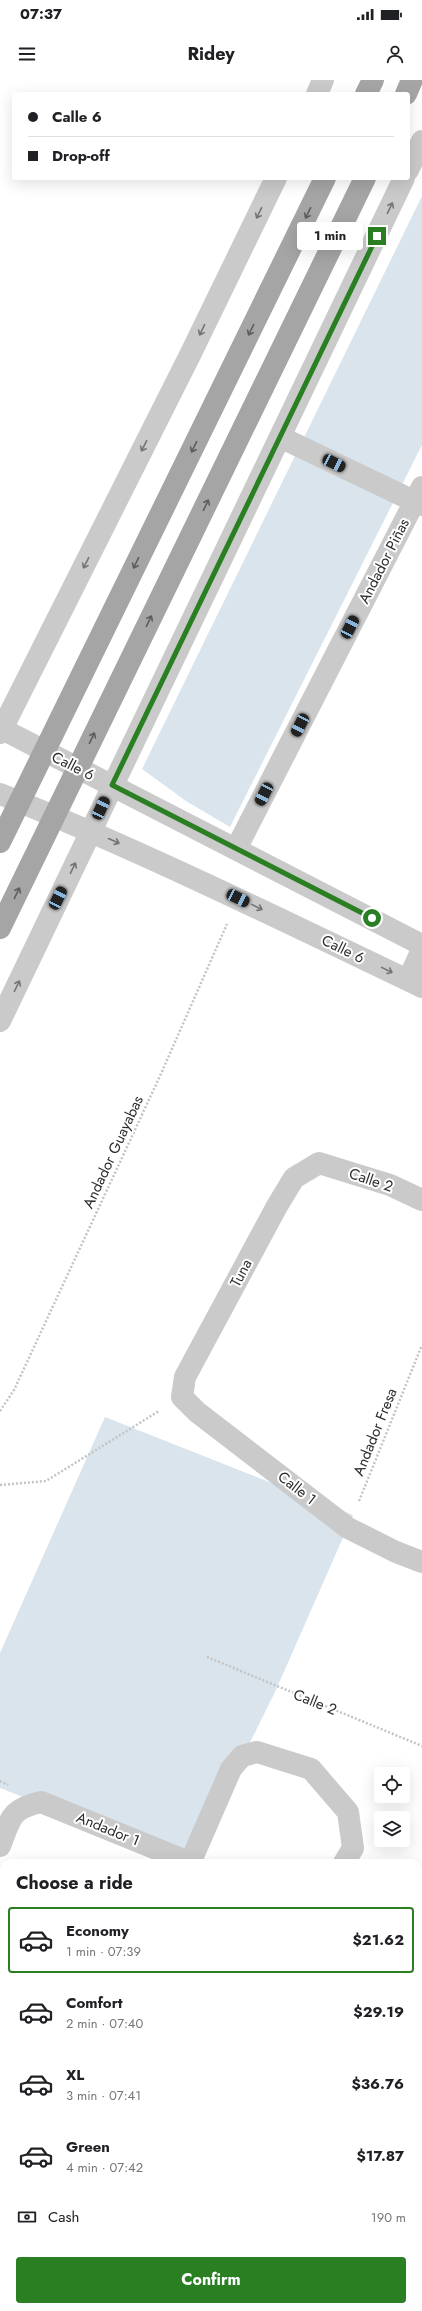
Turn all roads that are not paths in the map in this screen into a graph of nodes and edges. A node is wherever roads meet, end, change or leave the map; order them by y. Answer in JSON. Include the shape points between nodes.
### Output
{"nodes":[{"id":1,"x":323,"y":80,"type":"edge"},
{"id":2,"x":373,"y":80,"type":"edge"},
{"id":3,"x":412,"y":80,"type":"edge"},
{"id":4,"x":318,"y":92,"type":"edge"},
{"id":5,"x":367,"y":92,"type":"edge"},
{"id":6,"x":407,"y":92,"type":"edge"},
{"id":7,"x":422,"y":141,"type":"edge"},
{"id":8,"x":410,"y":166,"type":"edge"},
{"id":9,"x":275,"y":180,"type":"edge"},
{"id":10,"x":324,"y":180,"type":"edge"},
{"id":11,"x":364,"y":180,"type":"edge"},
{"id":12,"x":403,"y":180,"type":"edge"},
{"id":13,"x":280,"y":437,"type":"junction"},
{"id":14,"x":419,"y":498,"type":"edge"},
{"id":15,"x":1,"y":731,"type":"edge"},
{"id":16,"x":112,"y":785,"type":"junction"},
{"id":17,"x":0,"y":794,"type":"edge"},
{"id":18,"x":91,"y":830,"type":"junction"},
{"id":19,"x":0,"y":842,"type":"edge"},
{"id":20,"x":236,"y":849,"type":"junction"},
{"id":21,"x":0,"y":928,"type":"edge"},
{"id":22,"x":422,"y":945,"type":"edge"},
{"id":23,"x":422,"y":950,"type":"edge"},
{"id":24,"x":415,"y":983,"type":"edge"},
{"id":25,"x":0,"y":1021,"type":"edge"},
{"id":26,"x":319,"y":1162,"type":"joint"},
{"id":27,"x":422,"y":1200,"type":"edge"},
{"id":28,"x":182,"y":1397,"type":"joint"},
{"id":29,"x":422,"y":1562,"type":"edge"},
{"id":30,"x":0,"y":1846,"type":"edge"},
{"id":31,"x":180,"y":1859,"type":"edge"},
{"id":32,"x":192,"y":1859,"type":"edge"},
{"id":33,"x":346,"y":1859,"type":"edge"}],
"edges":[{"from":1,"to":4,"type":"street"},
{"from":2,"to":5,"type":"main road"},
{"from":3,"to":6,"type":"main road"},
{"from":7,"to":8,"type":"street"},
{"from":9,"to":15,"type":"street","one_way":true},
{"from":10,"to":19,"type":"main road","one_way":true},
{"from":21,"to":11,"type":"main road","one_way":true},
{"from":13,"to":12,"type":"street","one_way":true},
{"from":13,"to":14,"type":"street"},
{"from":13,"to":16,"type":"street"},
{"from":14,"to":20,"type":"street","name":"Andador Piñas"},
{"from":15,"to":16,"type":"street","name":"Calle 6"},
{"from":16,"to":18,"type":"street"},
{"from":16,"to":20,"type":"street","name":"Calle 6"},
{"from":17,"to":18,"type":"street","name":"Calle 6"},
{"from":18,"to":24,"type":"street","name":"Calle 6","one_way":true},
{"from":25,"to":18,"type":"street","one_way":true},
{"from":20,"to":22,"type":"street","name":"Calle 6"},
{"from":23,"to":24,"type":"street"},
{"from":26,"to":27,"type":"street","name":"Calle 2","via":[[390,1185]]},
{"from":26,"to":28,"type":"street","name":"Tuna","via":[[294,1178],[277,1206],[185,1377]]},
{"from":28,"to":29,"type":"street","name":"Calle 1","via":[[197,1412],[348,1528]]},
{"from":30,"to":31,"type":"street","name":"Andador 1","via":[[13,1813],[25,1805],[42,1802]]},
{"from":32,"to":33,"type":"street","via":[[231,1769],[242,1756],[256,1752],[311,1768],[348,1812],[353,1848]]}]}
